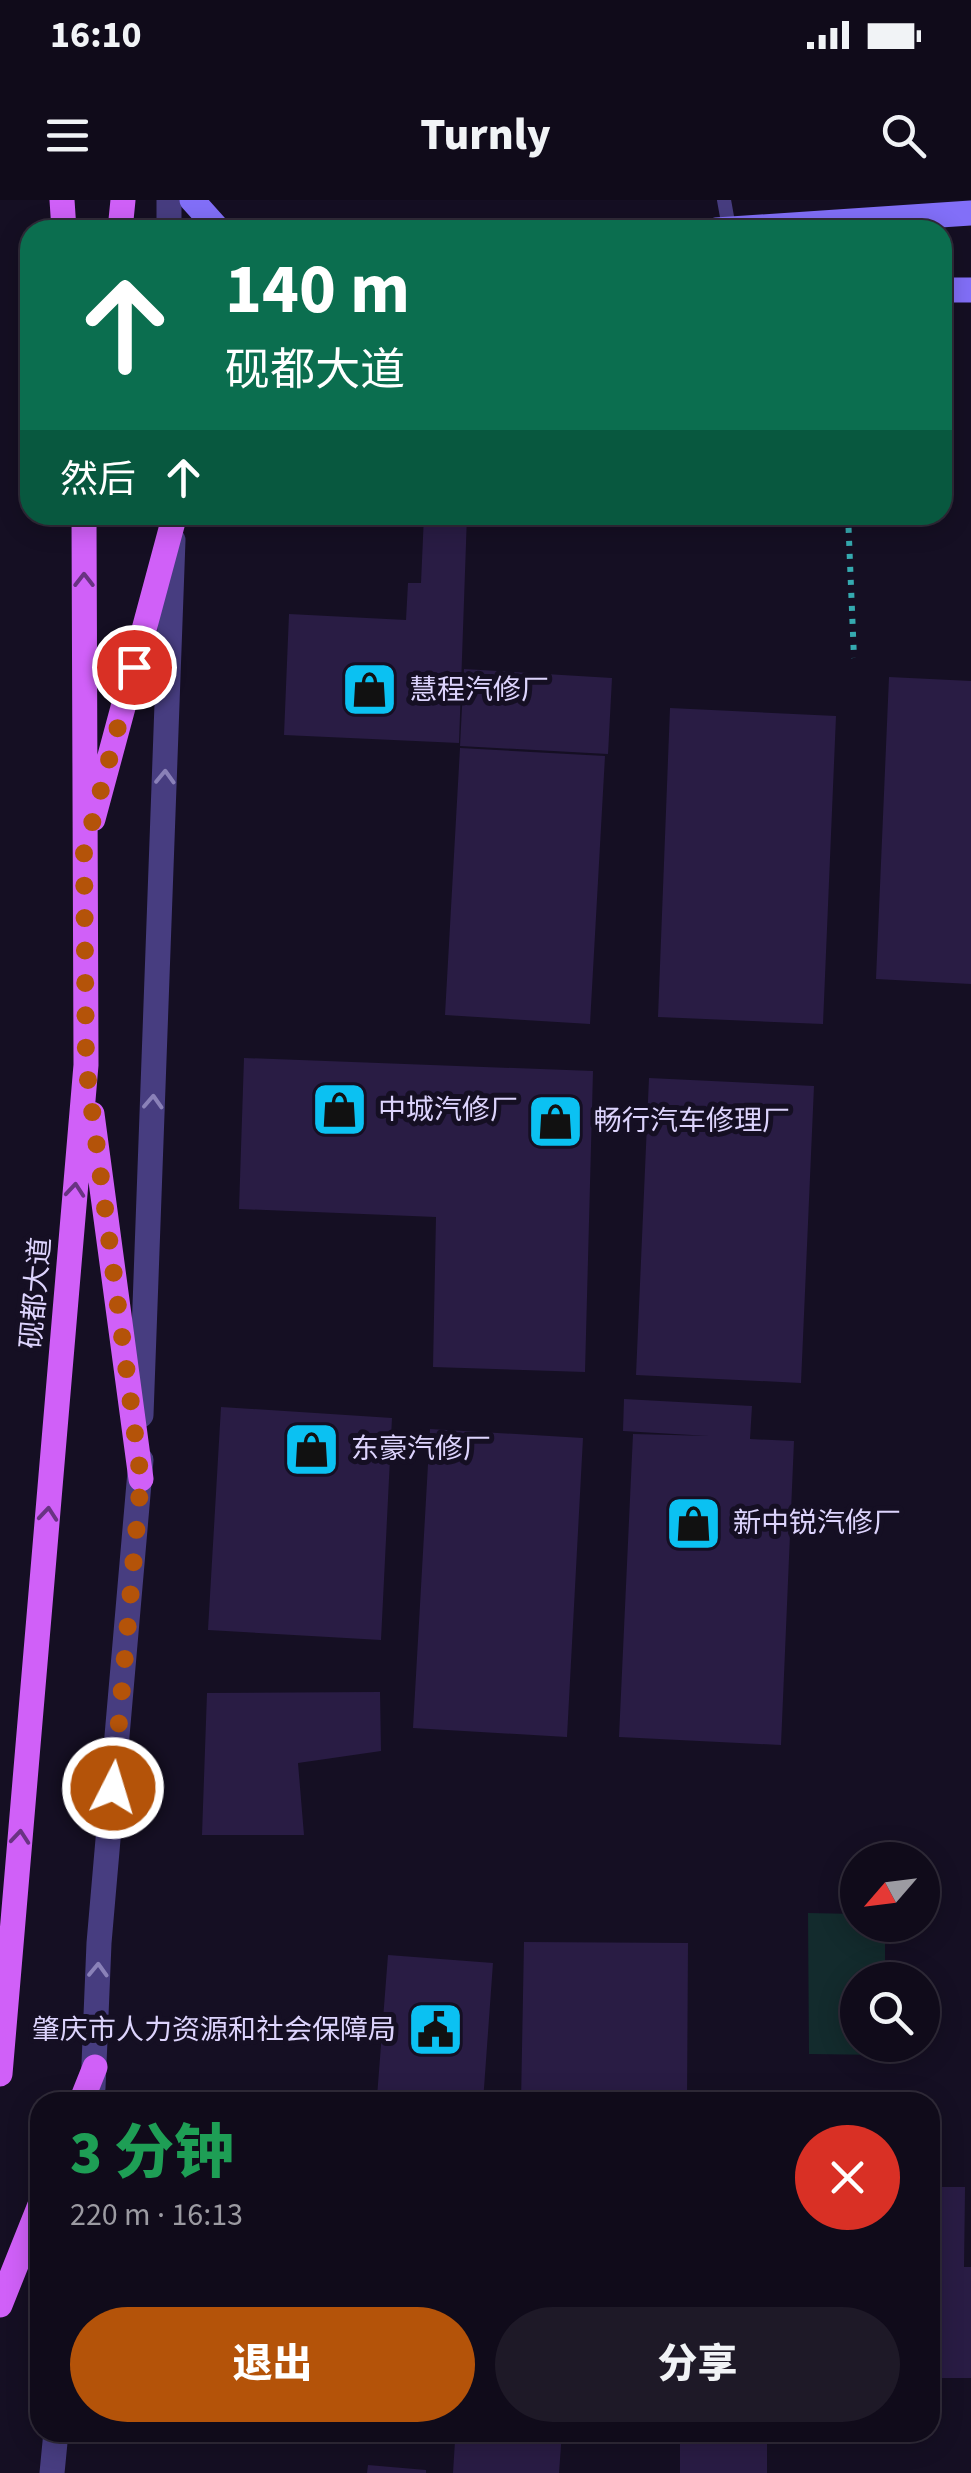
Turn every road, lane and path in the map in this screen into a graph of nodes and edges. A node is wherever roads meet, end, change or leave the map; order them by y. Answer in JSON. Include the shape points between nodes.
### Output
{"nodes":[{"id":1,"x":192,"y":200,"type":"edge"},
{"id":2,"x":971,"y":213,"type":"edge"},
{"id":3,"x":210,"y":220,"type":"edge"},
{"id":4,"x":862,"y":220,"type":"edge"},
{"id":5,"x":84,"y":525,"type":"edge"},
{"id":6,"x":172,"y":525,"type":"edge"},
{"id":7,"x":174,"y":525,"type":"edge"},
{"id":8,"x":848,"y":525,"type":"edge"},
{"id":9,"x":854,"y":658,"type":"dead end"},
{"id":10,"x":84,"y":853,"type":"junction"},
{"id":11,"x":86,"y":1065,"type":"junction"},
{"id":12,"x":141,"y":1479,"type":"junction"},
{"id":13,"x":95,"y":2067,"type":"junction"},
{"id":14,"x":0,"y":2074,"type":"edge"},
{"id":15,"x":85,"y":2092,"type":"edge"},
{"id":16,"x":92,"y":2092,"type":"edge"},
{"id":17,"x":30,"y":2230,"type":"edge"},
{"id":18,"x":0,"y":2306,"type":"edge"},
{"id":19,"x":55,"y":2442,"type":"edge"},
{"id":20,"x":52,"y":2473,"type":"edge"}],
"edges":[{"from":1,"to":3,"type":"main road"},
{"from":2,"to":4,"type":"main road"},
{"from":10,"to":5,"type":"main road","name":"砚都大道","one_way":true},
{"from":6,"to":10,"type":"main road"},
{"from":12,"to":7,"type":"street","one_way":true},
{"from":8,"to":9,"type":"path"},
{"from":10,"to":11,"type":"main road","name":"砚都大道"},
{"from":11,"to":12,"type":"main road"},
{"from":14,"to":11,"type":"main road","name":"砚都大道","one_way":true},
{"from":13,"to":12,"type":"street","one_way":true,"via":[[99,1942]]},
{"from":13,"to":15,"type":"main road"},
{"from":13,"to":16,"type":"street"},
{"from":17,"to":18,"type":"main road"},
{"from":19,"to":20,"type":"street"}]}
